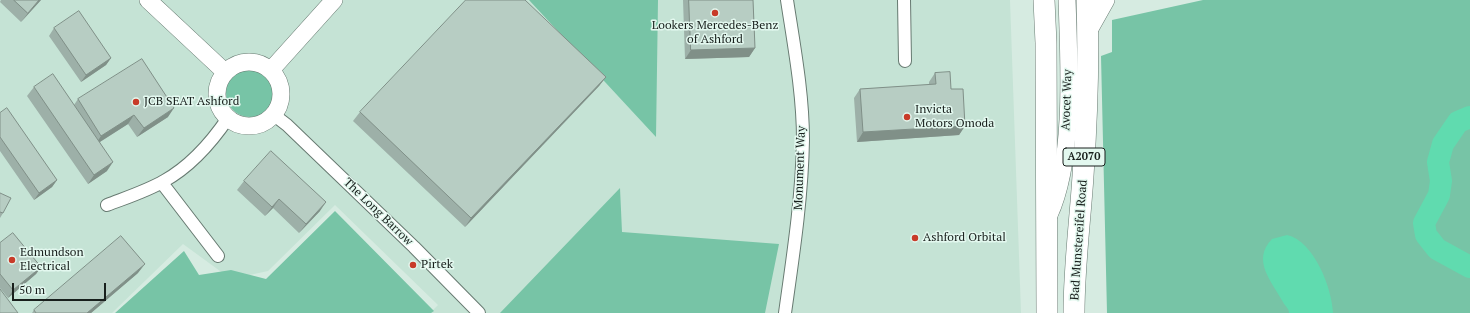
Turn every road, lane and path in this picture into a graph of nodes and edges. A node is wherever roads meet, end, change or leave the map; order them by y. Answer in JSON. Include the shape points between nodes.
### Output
{"nodes":[{"id":1,"x":148,"y":0,"type":"edge"},
{"id":2,"x":334,"y":0,"type":"edge"},
{"id":3,"x":787,"y":0,"type":"edge"},
{"id":4,"x":904,"y":0,"type":"edge"},
{"id":5,"x":1044,"y":0,"type":"edge"},
{"id":6,"x":1067,"y":0,"type":"edge"},
{"id":7,"x":1087,"y":0,"type":"edge"},
{"id":8,"x":1106,"y":0,"type":"edge"},
{"id":9,"x":1088,"y":32,"type":"junction"},
{"id":10,"x":905,"y":61,"type":"dead end"},
{"id":11,"x":271,"y":70,"type":"junction"},
{"id":12,"x":225,"y":72,"type":"junction"},
{"id":13,"x":274,"y":115,"type":"junction"},
{"id":14,"x":228,"y":118,"type":"junction"},
{"id":15,"x":162,"y":183,"type":"junction"},
{"id":16,"x":106,"y":205,"type":"dead end"},
{"id":17,"x":1046,"y":221,"type":"junction"},
{"id":18,"x":218,"y":256,"type":"dead end"},
{"id":19,"x":479,"y":313,"type":"edge"},
{"id":20,"x":785,"y":313,"type":"edge"},
{"id":21,"x":1047,"y":313,"type":"edge"},
{"id":22,"x":1074,"y":313,"type":"edge"}],
"edges":[{"from":1,"to":12,"type":"street"},
{"from":2,"to":11,"type":"street"},
{"from":3,"to":20,"type":"street","name":"Monument Way","via":[[796,60],[803,139],[795,240]]},
{"from":4,"to":10,"type":"street"},
{"from":5,"to":17,"type":"highway","number":"A2070"},
{"from":6,"to":17,"type":"street","name":"Avocet Way","via":[[1064,159],[1056,201]]},
{"from":7,"to":9,"type":"highway","name":"Bad Munstereifel Road","number":"A2070"},
{"from":8,"to":9,"type":"street"},
{"from":9,"to":22,"type":"highway","name":"Bad Munstereifel Road","number":"A2070","via":[[1083,177],[1077,236]]},
{"from":11,"to":12,"type":"street","via":[[257,63],[242,62]]},
{"from":11,"to":13,"type":"street","via":[[281,87],[279,107]]},
{"from":12,"to":14,"type":"street","via":[[220,79],[217,96],[218,104]]},
{"from":13,"to":14,"type":"street","via":[[256,126],[236,124]]},
{"from":13,"to":19,"type":"street","name":"The Long Barrow","via":[[414,247]]},
{"from":14,"to":15,"type":"street","via":[[196,158]]},
{"from":15,"to":16,"type":"street"},
{"from":15,"to":18,"type":"street"},
{"from":17,"to":21,"type":"highway","number":"A2070"}]}
